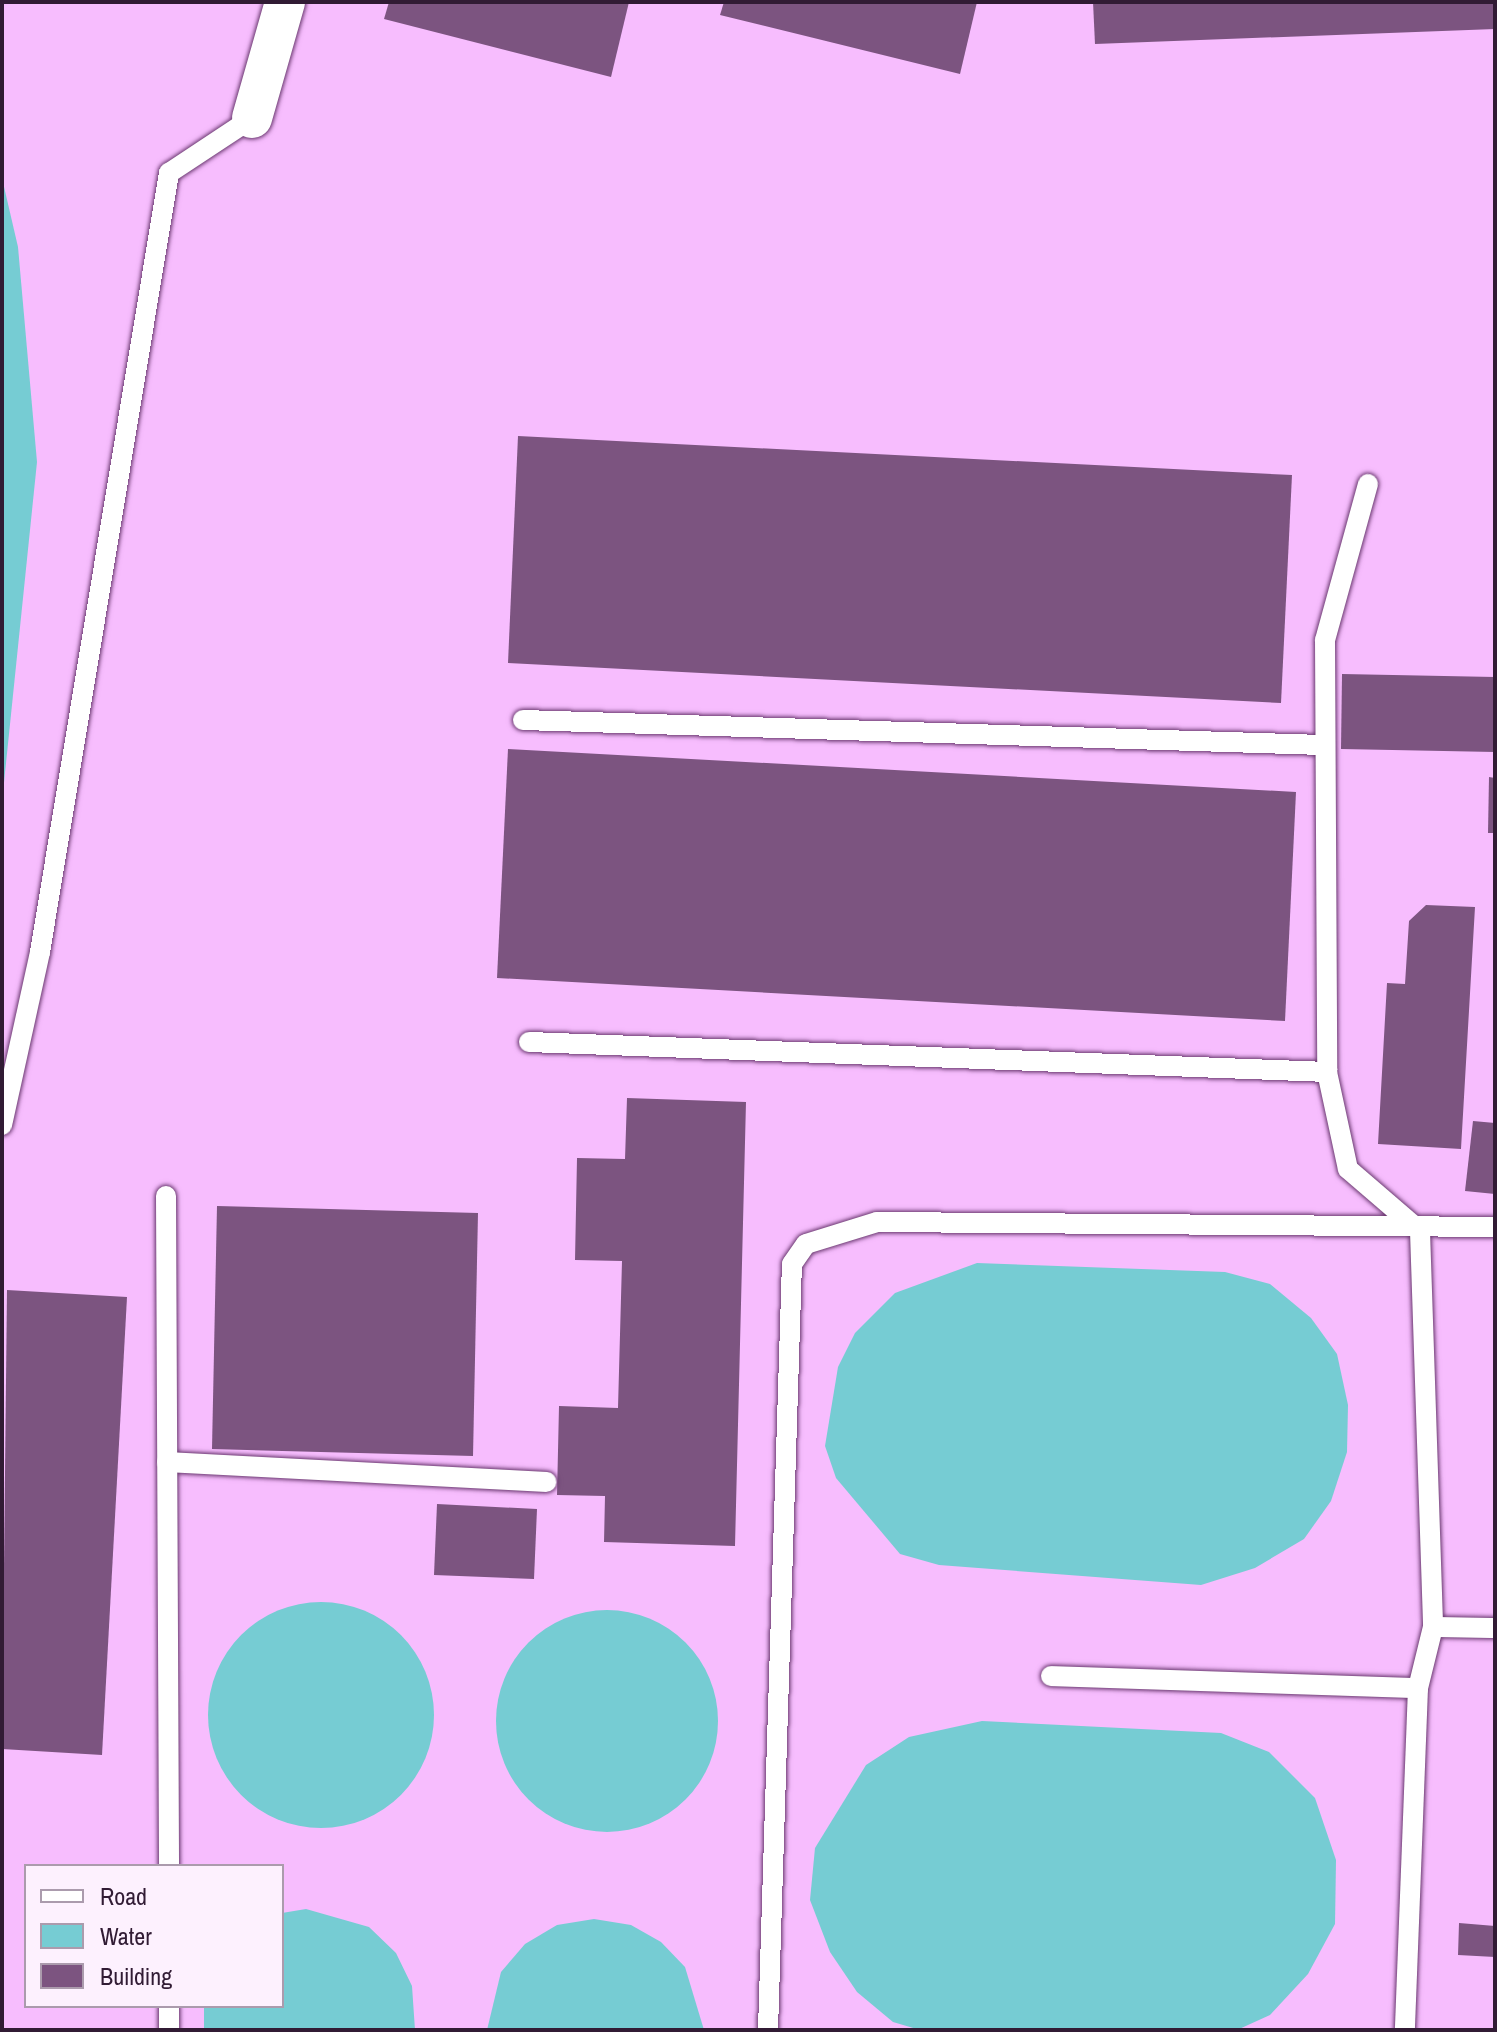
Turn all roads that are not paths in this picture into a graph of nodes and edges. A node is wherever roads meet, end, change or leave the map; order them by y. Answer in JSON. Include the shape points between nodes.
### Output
{"nodes":[{"id":1,"x":285,"y":2,"type":"edge"},
{"id":2,"x":252,"y":118,"type":"joint"},
{"id":3,"x":1368,"y":484,"type":"dead end"},
{"id":4,"x":523,"y":720,"type":"dead end"},
{"id":5,"x":1321,"y":745,"type":"junction"},
{"id":6,"x":529,"y":1042,"type":"dead end"},
{"id":7,"x":1327,"y":1072,"type":"junction"},
{"id":8,"x":2,"y":1125,"type":"edge"},
{"id":9,"x":166,"y":1196,"type":"dead end"},
{"id":10,"x":1495,"y":1227,"type":"edge"},
{"id":11,"x":1420,"y":1231,"type":"junction"},
{"id":12,"x":167,"y":1462,"type":"junction"},
{"id":13,"x":546,"y":1482,"type":"dead end"},
{"id":14,"x":1433,"y":1627,"type":"junction"},
{"id":15,"x":1495,"y":1628,"type":"edge"},
{"id":16,"x":1051,"y":1676,"type":"dead end"},
{"id":17,"x":1418,"y":1688,"type":"junction"},
{"id":18,"x":169,"y":1864,"type":"edge"},
{"id":19,"x":169,"y":2008,"type":"edge"},
{"id":20,"x":169,"y":2030,"type":"edge"},
{"id":21,"x":768,"y":2030,"type":"edge"},
{"id":22,"x":1405,"y":2030,"type":"edge"}],
"edges":[{"from":1,"to":2,"type":"street"},
{"from":2,"to":8,"type":"lane","via":[[169,173],[40,952]]},
{"from":3,"to":5,"type":"lane","via":[[1325,640]]},
{"from":4,"to":5,"type":"lane"},
{"from":5,"to":7,"type":"lane"},
{"from":6,"to":7,"type":"lane"},
{"from":7,"to":11,"type":"lane","via":[[1348,1169]]},
{"from":9,"to":12,"type":"lane"},
{"from":10,"to":11,"type":"lane"},
{"from":11,"to":14,"type":"lane"},
{"from":11,"to":21,"type":"lane","via":[[877,1222],[806,1244],[792,1264]]},
{"from":12,"to":13,"type":"lane"},
{"from":12,"to":18,"type":"lane"},
{"from":14,"to":15,"type":"lane"},
{"from":14,"to":17,"type":"lane"},
{"from":16,"to":17,"type":"lane"},
{"from":17,"to":22,"type":"lane"},
{"from":19,"to":20,"type":"lane"}]}
